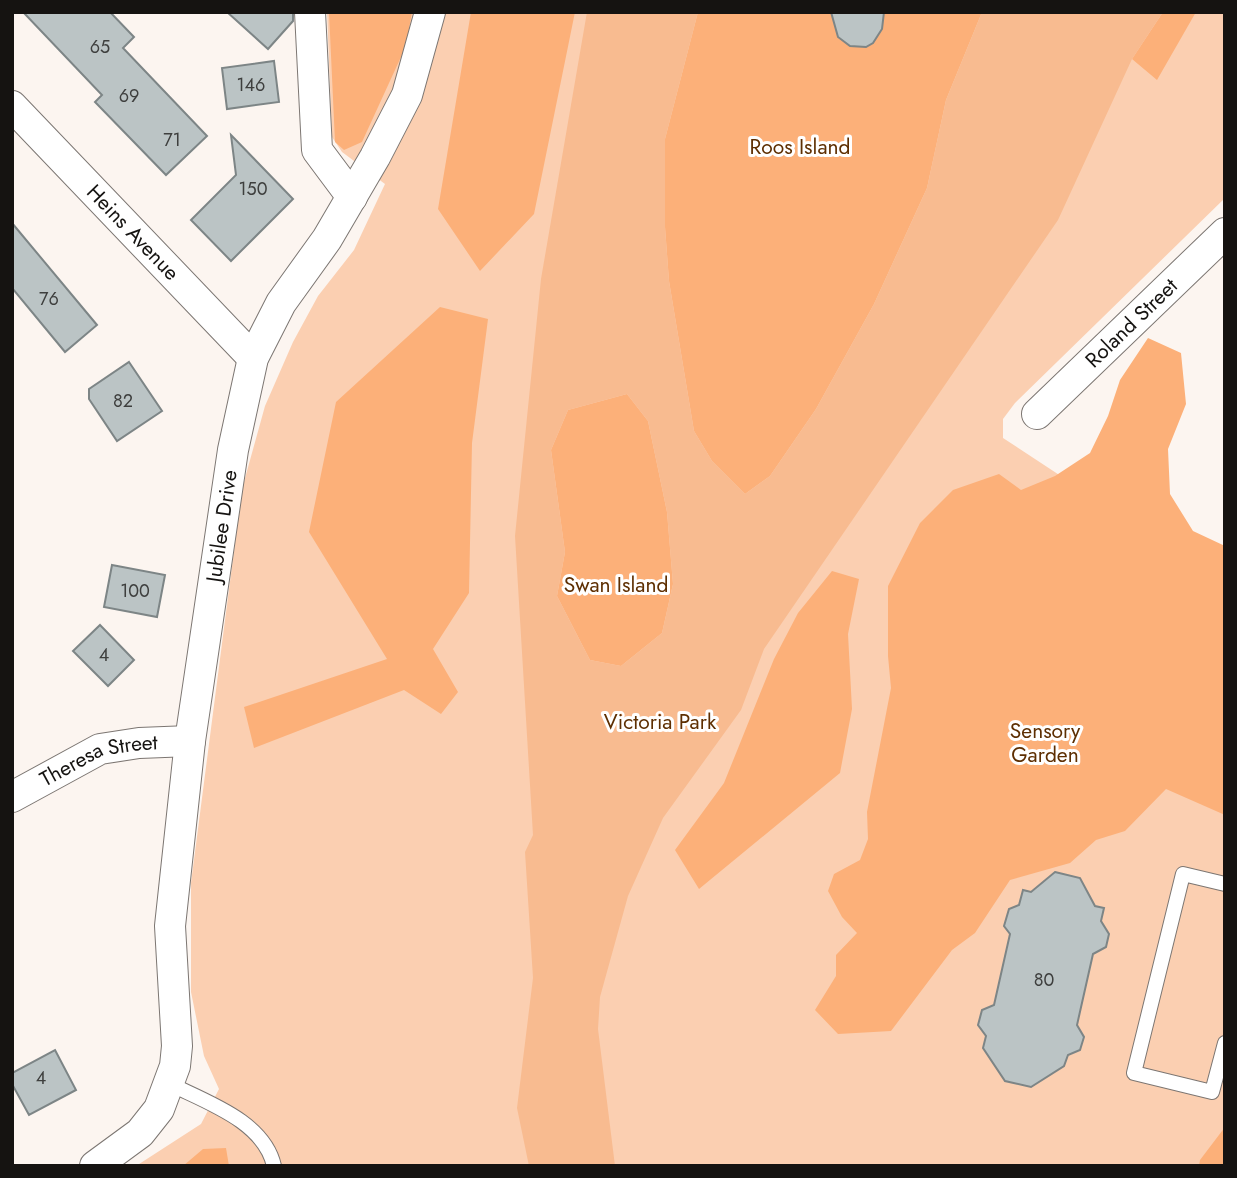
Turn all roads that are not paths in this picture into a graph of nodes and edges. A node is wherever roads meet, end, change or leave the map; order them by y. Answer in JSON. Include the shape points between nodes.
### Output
{"nodes":[{"id":1,"x":310,"y":12,"type":"edge"},
{"id":2,"x":430,"y":12,"type":"edge"},
{"id":3,"x":12,"y":106,"type":"edge"},
{"id":4,"x":352,"y":197,"type":"junction"},
{"id":5,"x":1225,"y":233,"type":"edge"},
{"id":6,"x":253,"y":358,"type":"junction"},
{"id":7,"x":1037,"y":414,"type":"dead end"},
{"id":8,"x":190,"y":741,"type":"junction"},
{"id":9,"x":12,"y":797,"type":"edge"},
{"id":10,"x":1225,"y":884,"type":"edge"},
{"id":11,"x":1225,"y":1043,"type":"edge"},
{"id":12,"x":168,"y":1083,"type":"junction"},
{"id":13,"x":98,"y":1165,"type":"edge"},
{"id":14,"x":274,"y":1166,"type":"edge"}],
"edges":[{"from":1,"to":4,"type":"street","via":[[317,150]]},
{"from":2,"to":4,"type":"street","name":"Jubilee Drive","via":[[407,95]]},
{"from":3,"to":6,"type":"street","name":"Heins Avenue"},
{"from":4,"to":6,"type":"street","name":"Jubilee Drive","via":[[281,303]]},
{"from":5,"to":7,"type":"street","name":"Roland Street"},
{"from":6,"to":8,"type":"street","name":"Jubilee Drive","via":[[233,450]]},
{"from":8,"to":9,"type":"street","name":"Theresa Street","via":[[100,749]]},
{"from":8,"to":12,"type":"street","name":"Jubilee Drive","via":[[170,926],[177,1045]]},
{"from":10,"to":11,"type":"lane","via":[[1183,874],[1133,1073],[1212,1092]]},
{"from":12,"to":13,"type":"street","name":"Jubilee Drive","via":[[159,1109],[140,1133]]},
{"from":12,"to":14,"type":"lane","via":[[256,1132]]}]}
